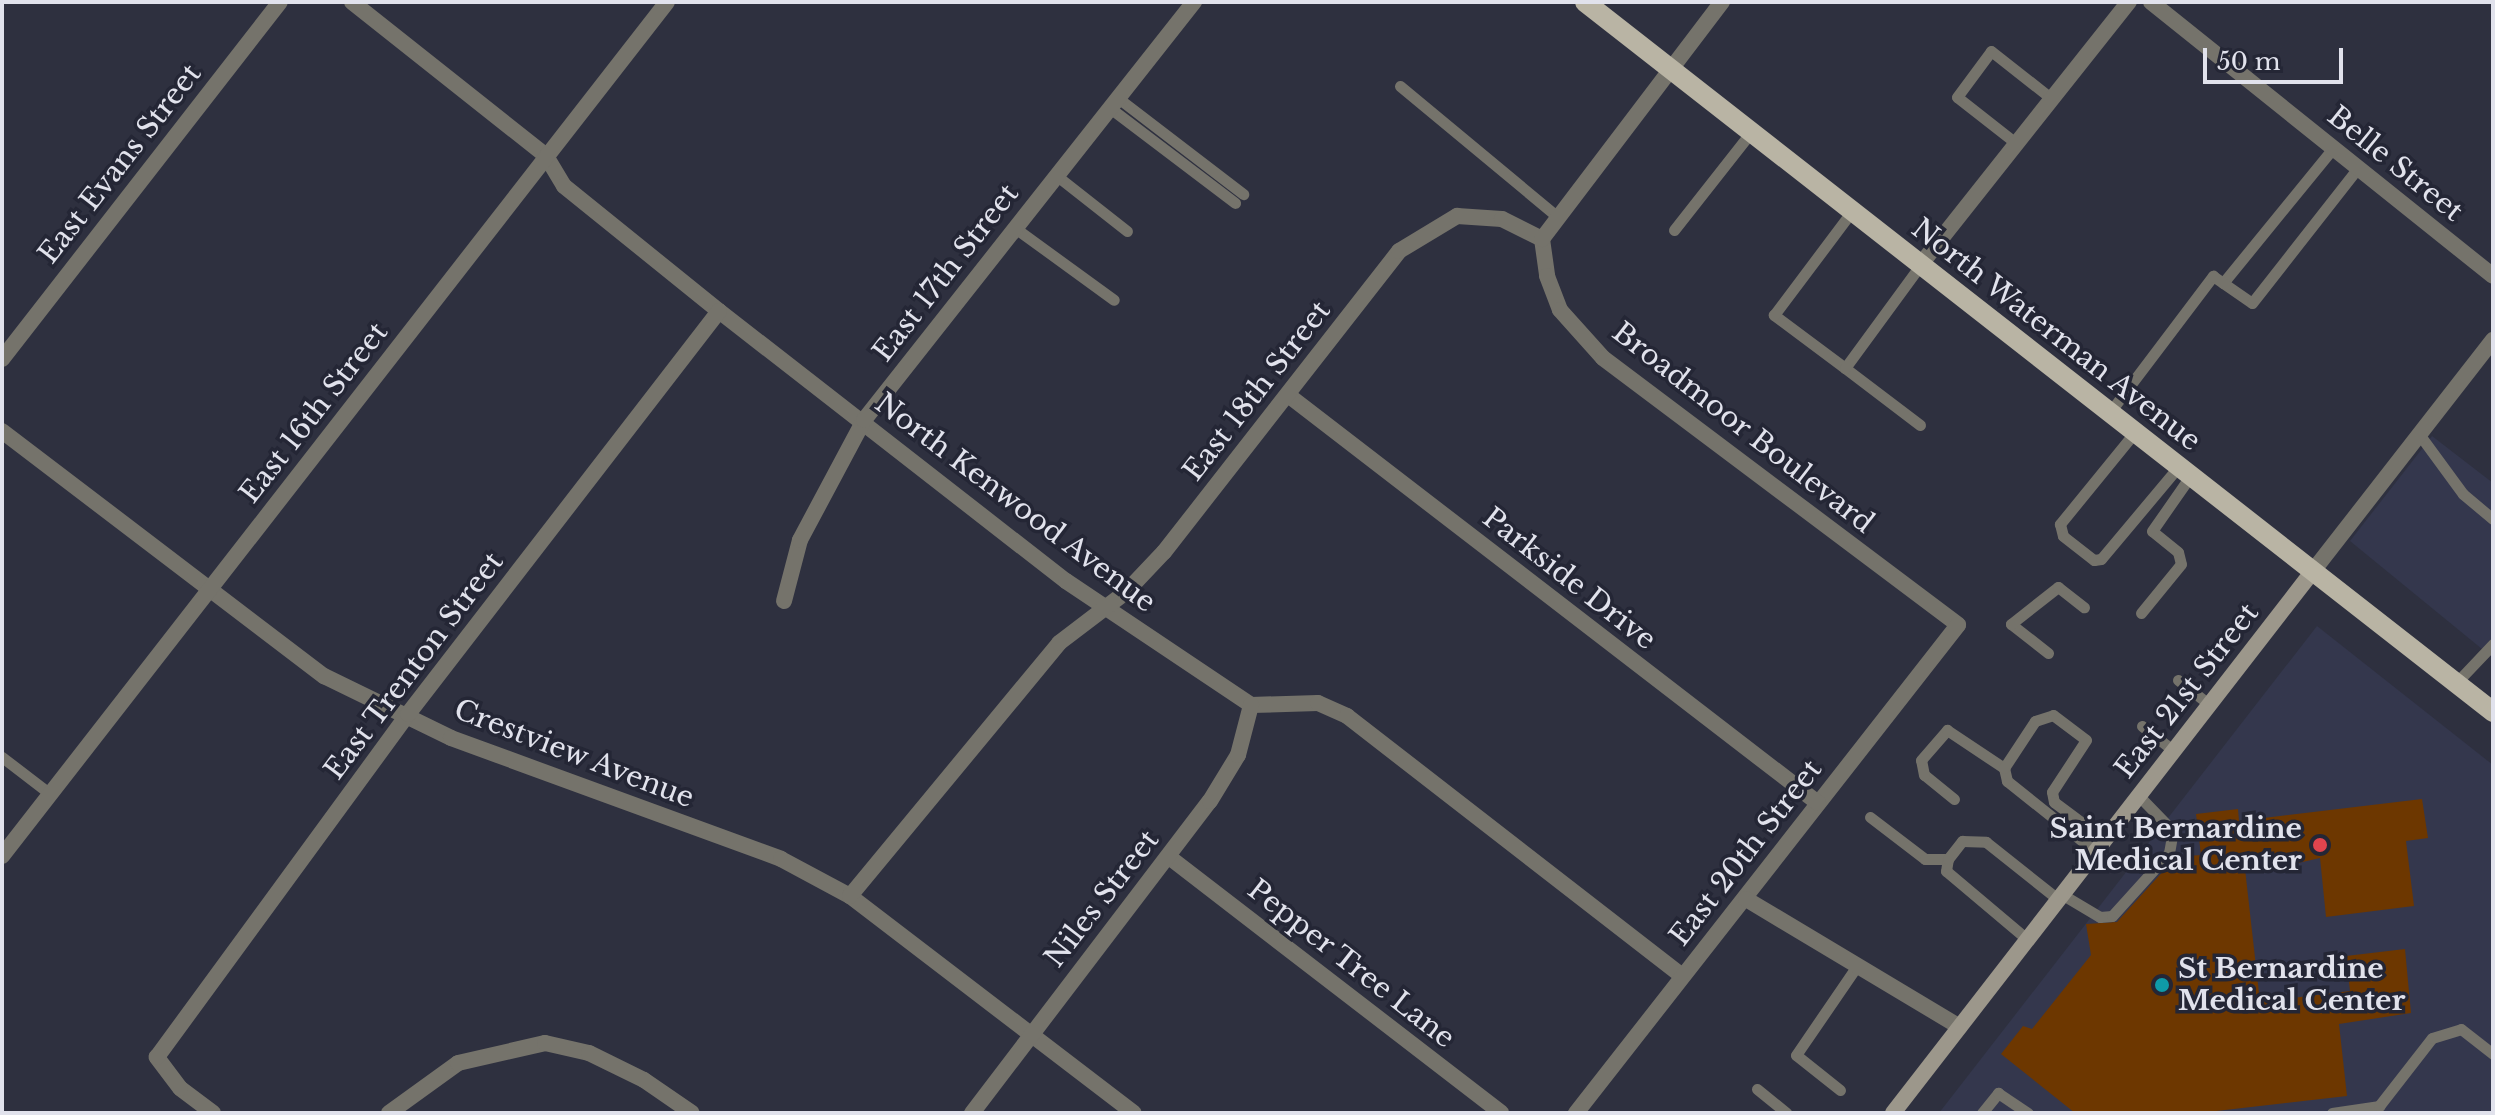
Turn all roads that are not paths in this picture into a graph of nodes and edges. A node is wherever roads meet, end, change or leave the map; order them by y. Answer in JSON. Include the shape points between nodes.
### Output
{"nodes":[{"id":1,"x":280,"y":2,"type":"edge"},
{"id":2,"x":352,"y":2,"type":"edge"},
{"id":3,"x":667,"y":2,"type":"edge"},
{"id":4,"x":1194,"y":2,"type":"edge"},
{"id":5,"x":1585,"y":2,"type":"edge"},
{"id":6,"x":1722,"y":2,"type":"edge"},
{"id":7,"x":2129,"y":2,"type":"edge"},
{"id":8,"x":2151,"y":2,"type":"edge"},
{"id":9,"x":1669,"y":67,"type":"junction"},
{"id":10,"x":1400,"y":86,"type":"dead end"},
{"id":11,"x":2052,"y":99,"type":"junction"},
{"id":12,"x":1114,"y":103,"type":"junction"},
{"id":13,"x":1751,"y":132,"type":"junction"},
{"id":14,"x":2017,"y":144,"type":"junction"},
{"id":15,"x":2333,"y":148,"type":"junction"},
{"id":16,"x":546,"y":156,"type":"junction"},
{"id":17,"x":2358,"y":168,"type":"junction"},
{"id":18,"x":1057,"y":176,"type":"junction"},
{"id":19,"x":1239,"y":198,"type":"dead end"},
{"id":20,"x":1852,"y":211,"type":"junction"},
{"id":21,"x":1558,"y":217,"type":"junction"},
{"id":22,"x":1015,"y":228,"type":"junction"},
{"id":23,"x":1674,"y":230,"type":"dead end"},
{"id":24,"x":1127,"y":231,"type":"dead end"},
{"id":25,"x":1542,"y":239,"type":"junction"},
{"id":26,"x":1921,"y":264,"type":"junction"},
{"id":27,"x":2493,"y":276,"type":"edge"},
{"id":28,"x":2223,"y":283,"type":"junction"},
{"id":29,"x":1114,"y":300,"type":"dead end"},
{"id":30,"x":719,"y":311,"type":"junction"},
{"id":31,"x":2493,"y":340,"type":"edge"},
{"id":32,"x":2,"y":359,"type":"edge"},
{"id":33,"x":1845,"y":368,"type":"junction"},
{"id":34,"x":1288,"y":395,"type":"junction"},
{"id":35,"x":2110,"y":412,"type":"junction"},
{"id":36,"x":864,"y":420,"type":"junction"},
{"id":37,"x":1920,"y":425,"type":"dead end"},
{"id":38,"x":2,"y":431,"type":"edge"},
{"id":39,"x":2135,"y":432,"type":"junction"},
{"id":40,"x":2419,"y":434,"type":"junction"},
{"id":41,"x":2185,"y":471,"type":"junction"},
{"id":42,"x":2493,"y":519,"type":"edge"},
{"id":43,"x":2313,"y":571,"type":"junction"},
{"id":44,"x":209,"y":591,"type":"junction"},
{"id":45,"x":784,"y":601,"type":"dead end"},
{"id":46,"x":2084,"y":607,"type":"dead end"},
{"id":47,"x":1106,"y":609,"type":"junction"},
{"id":48,"x":2141,"y":613,"type":"dead end"},
{"id":49,"x":1958,"y":625,"type":"joint"},
{"id":50,"x":2493,"y":644,"type":"edge"},
{"id":51,"x":2048,"y":653,"type":"dead end"},
{"id":52,"x":2178,"y":680,"type":"dead end"},
{"id":53,"x":2456,"y":683,"type":"junction"},
{"id":54,"x":1251,"y":705,"type":"junction"},
{"id":55,"x":2210,"y":705,"type":"junction"},
{"id":56,"x":2493,"y":712,"type":"edge"},
{"id":57,"x":408,"y":714,"type":"junction"},
{"id":58,"x":2142,"y":726,"type":"dead end"},
{"id":59,"x":2174,"y":751,"type":"junction"},
{"id":60,"x":2,"y":757,"type":"edge"},
{"id":61,"x":2004,"y":768,"type":"junction"},
{"id":62,"x":50,"y":794,"type":"junction"},
{"id":63,"x":2139,"y":796,"type":"junction"},
{"id":64,"x":1954,"y":799,"type":"dead end"},
{"id":65,"x":1818,"y":803,"type":"junction"},
{"id":66,"x":1870,"y":817,"type":"dead end"},
{"id":67,"x":2100,"y":846,"type":"junction"},
{"id":68,"x":2,"y":856,"type":"edge"},
{"id":69,"x":1169,"y":857,"type":"junction"},
{"id":70,"x":1948,"y":859,"type":"junction"},
{"id":71,"x":850,"y":896,"type":"junction"},
{"id":72,"x":2061,"y":897,"type":"junction"},
{"id":73,"x":1746,"y":899,"type":"junction"},
{"id":74,"x":2028,"y":940,"type":"junction"},
{"id":75,"x":1857,"y":966,"type":"junction"},
{"id":76,"x":1682,"y":976,"type":"junction"},
{"id":77,"x":1960,"y":1027,"type":"junction"},
{"id":78,"x":1031,"y":1031,"type":"junction"},
{"id":79,"x":2493,"y":1054,"type":"edge"},
{"id":80,"x":1757,"y":1089,"type":"dead end"},
{"id":81,"x":1840,"y":1090,"type":"dead end"},
{"id":82,"x":213,"y":1113,"type":"edge"},
{"id":83,"x":389,"y":1113,"type":"edge"},
{"id":84,"x":692,"y":1113,"type":"edge"},
{"id":85,"x":972,"y":1113,"type":"edge"},
{"id":86,"x":1134,"y":1113,"type":"edge"},
{"id":87,"x":1501,"y":1113,"type":"edge"},
{"id":88,"x":1576,"y":1113,"type":"edge"},
{"id":89,"x":1787,"y":1113,"type":"edge"},
{"id":90,"x":1893,"y":1113,"type":"edge"},
{"id":91,"x":1982,"y":1113,"type":"edge"},
{"id":92,"x":2028,"y":1113,"type":"edge"},
{"id":93,"x":2332,"y":1113,"type":"edge"}],
"edges":[{"from":1,"to":32,"type":"street","name":"East Evans Street"},
{"from":2,"to":16,"type":"street","name":"North Kenwood Avenue"},
{"from":3,"to":16,"type":"street","name":"East 16th Street"},
{"from":4,"to":12,"type":"street","name":"East 17th Street"},
{"from":5,"to":9,"type":"main road","name":"North Waterman Avenue"},
{"from":6,"to":9,"type":"street"},
{"from":7,"to":11,"type":"street"},
{"from":8,"to":15,"type":"street","name":"Belle Street"},
{"from":9,"to":13,"type":"main road","name":"North Waterman Avenue"},
{"from":9,"to":21,"type":"street"},
{"from":10,"to":21,"type":"lane"},
{"from":11,"to":14,"type":"street"},
{"from":11,"to":14,"type":"lane","via":[[1991,51],[1957,97]]},
{"from":12,"to":18,"type":"street","name":"East 17th Street"},
{"from":12,"to":19,"type":"lane"},
{"from":13,"to":20,"type":"main road","name":"North Waterman Avenue"},
{"from":13,"to":23,"type":"lane"},
{"from":14,"to":26,"type":"street"},
{"from":15,"to":17,"type":"street","name":"Belle Street"},
{"from":15,"to":28,"type":"lane"},
{"from":16,"to":30,"type":"street","name":"North Kenwood Avenue","via":[[564,186]]},
{"from":16,"to":44,"type":"street","name":"East 16th Street"},
{"from":17,"to":27,"type":"street","name":"Belle Street"},
{"from":17,"to":28,"type":"lane","via":[[2252,303]]},
{"from":18,"to":22,"type":"street","name":"East 17th Street"},
{"from":18,"to":24,"type":"lane"},
{"from":20,"to":26,"type":"main road","name":"North Waterman Avenue"},
{"from":20,"to":33,"type":"lane","via":[[1774,315]]},
{"from":21,"to":25,"type":"street"},
{"from":22,"to":29,"type":"lane"},
{"from":22,"to":36,"type":"street","name":"East 17th Street"},
{"from":25,"to":34,"type":"street","name":"East 18th Street","via":[[1502,219],[1457,216],[1399,251]]},
{"from":25,"to":49,"type":"street","name":"Broadmoor Boulevard","via":[[1547,276],[1560,310],[1603,358]]},
{"from":26,"to":33,"type":"lane"},
{"from":26,"to":35,"type":"main road","name":"North Waterman Avenue"},
{"from":28,"to":35,"type":"lane","via":[[2213,276]]},
{"from":30,"to":36,"type":"street","name":"North Kenwood Avenue"},
{"from":30,"to":57,"type":"street","name":"East Trenton Street"},
{"from":31,"to":40,"type":"street","name":"East 21st Street"},
{"from":33,"to":37,"type":"lane"},
{"from":34,"to":47,"type":"street","name":"East 18th Street","via":[[1164,552]]},
{"from":34,"to":65,"type":"street","name":"Parkside Drive"},
{"from":35,"to":39,"type":"main road","name":"North Waterman Avenue"},
{"from":36,"to":45,"type":"street","name":"East 17th Street","via":[[800,540]]},
{"from":36,"to":47,"type":"street","name":"North Kenwood Avenue"},
{"from":38,"to":44,"type":"street","name":"Crestview Avenue"},
{"from":39,"to":41,"type":"main road","name":"North Waterman Avenue"},
{"from":39,"to":41,"type":"lane","via":[[2060,524],[2063,536],[2094,560],[2101,559]]},
{"from":40,"to":42,"type":"lane","via":[[2463,494]]},
{"from":40,"to":43,"type":"street","name":"East 21st Street"},
{"from":41,"to":43,"type":"main road","name":"North Waterman Avenue"},
{"from":41,"to":48,"type":"lane","via":[[2152,531],[2178,552],[2181,564]]},
{"from":43,"to":53,"type":"main road","name":"North Waterman Avenue"},
{"from":43,"to":55,"type":"street","name":"East 21st Street"},
{"from":44,"to":57,"type":"street","name":"Crestview Avenue","via":[[324,676]]},
{"from":44,"to":62,"type":"street","name":"East 16th Street"},
{"from":46,"to":51,"type":"lane","via":[[2058,587],[2011,624]]},
{"from":47,"to":54,"type":"street","name":"North Kenwood Avenue"},
{"from":47,"to":71,"type":"street","name":"East 18th Street","via":[[1059,643],[1030,675]]},
{"from":49,"to":65,"type":"street","name":"East 20th Street"},
{"from":50,"to":53,"type":"lane"},
{"from":52,"to":55,"type":"lane"},
{"from":53,"to":56,"type":"main road","name":"North Waterman Avenue"},
{"from":54,"to":69,"type":"street","name":"Niles Street","via":[[1238,755]]},
{"from":54,"to":76,"type":"street","via":[[1318,703],[1347,716]]},
{"from":55,"to":59,"type":"street","name":"East 21st Street"},
{"from":57,"to":71,"type":"street","name":"Crestview Avenue","via":[[451,738],[781,859]]},
{"from":57,"to":82,"type":"street","name":"East Trenton Street","via":[[157,1057],[180,1088]]},
{"from":58,"to":59,"type":"lane"},
{"from":59,"to":63,"type":"street","name":"East 21st Street"},
{"from":60,"to":62,"type":"lane"},
{"from":61,"to":64,"type":"lane","via":[[1947,730],[1921,760],[1924,775]]},
{"from":61,"to":67,"type":"lane","via":[[2007,781]]},
{"from":61,"to":67,"type":"lane","via":[[2035,721],[2053,715],[2086,740],[2052,792],[2054,802]]},
{"from":62,"to":68,"type":"street","name":"East 16th Street"},
{"from":63,"to":67,"type":"street","name":"East 21st Street"},
{"from":63,"to":72,"type":"lane","via":[[2173,831],[2169,853],[2112,916],[2100,917]]},
{"from":65,"to":73,"type":"street","name":"East 20th Street"},
{"from":66,"to":70,"type":"lane","via":[[1925,859]]},
{"from":67,"to":72,"type":"street","name":"East 21st Street"},
{"from":69,"to":78,"type":"street","name":"Niles Street"},
{"from":69,"to":87,"type":"street","name":"Pepper Tree Lane"},
{"from":70,"to":72,"type":"lane","via":[[1962,841],[1986,842]]},
{"from":70,"to":74,"type":"lane","via":[[1946,871],[1956,883]]},
{"from":71,"to":78,"type":"street","name":"Crestview Avenue"},
{"from":72,"to":74,"type":"street","name":"East 21st Street"},
{"from":73,"to":75,"type":"street"},
{"from":73,"to":76,"type":"street","name":"East 20th Street"},
{"from":74,"to":77,"type":"street","name":"East 21st Street"},
{"from":75,"to":77,"type":"street"},
{"from":75,"to":81,"type":"lane","via":[[1796,1055]]},
{"from":76,"to":88,"type":"street","name":"East 20th Street"},
{"from":77,"to":90,"type":"street","name":"East 21st Street"},
{"from":78,"to":85,"type":"street","name":"Niles Street"},
{"from":78,"to":86,"type":"street","name":"Crestview Avenue"},
{"from":79,"to":93,"type":"lane","via":[[2461,1029],[2432,1038],[2379,1106]]},
{"from":80,"to":89,"type":"lane"},
{"from":83,"to":84,"type":"street","via":[[458,1063],[545,1043],[589,1053],[644,1080]]},
{"from":91,"to":92,"type":"lane","via":[[1998,1093]]}]}
